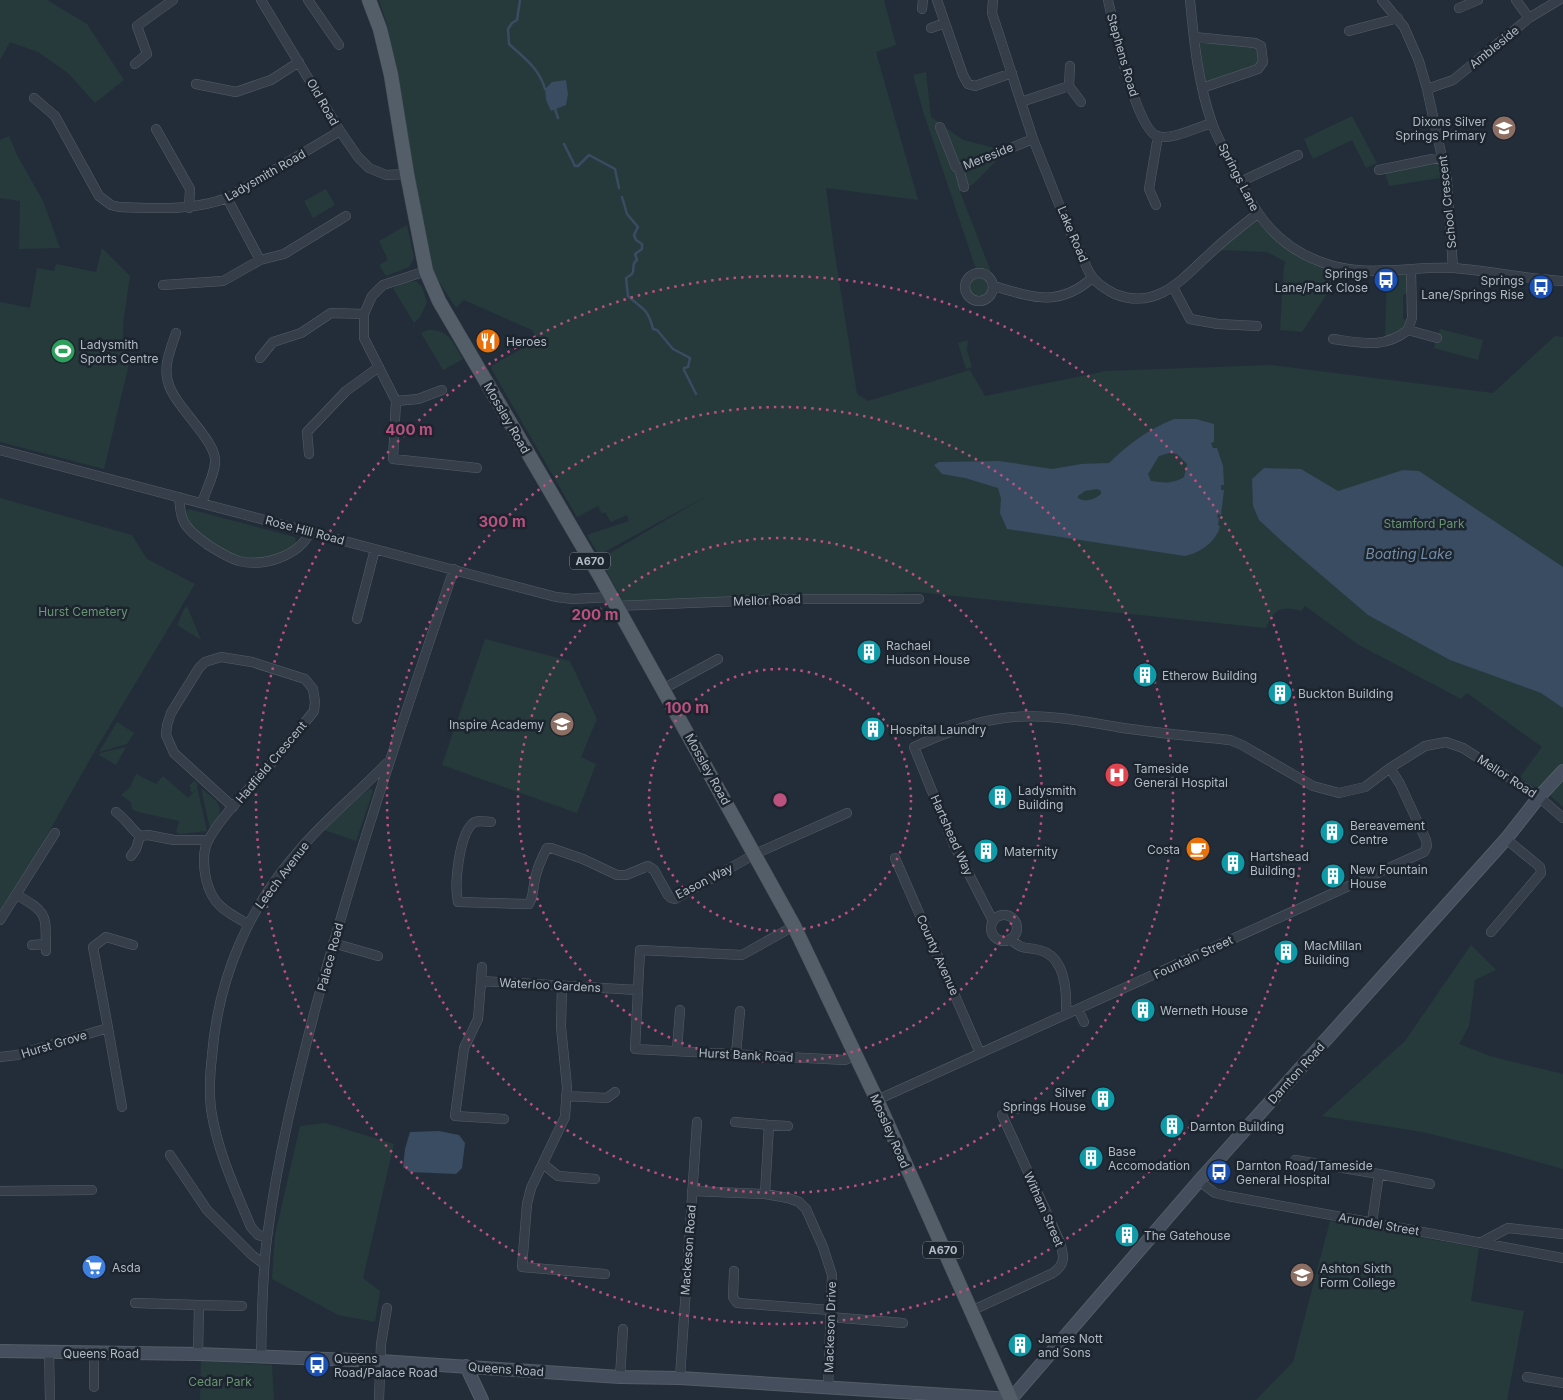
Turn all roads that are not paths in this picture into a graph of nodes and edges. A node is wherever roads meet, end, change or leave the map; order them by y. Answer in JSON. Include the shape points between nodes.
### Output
{"nodes":[{"id":1,"x":173,"y":0,"type":"edge"},
{"id":2,"x":308,"y":0,"type":"edge"},
{"id":3,"x":369,"y":0,"type":"edge"},
{"id":4,"x":937,"y":0,"type":"edge"},
{"id":5,"x":993,"y":0,"type":"edge"},
{"id":6,"x":1108,"y":0,"type":"edge"},
{"id":7,"x":1190,"y":0,"type":"edge"},
{"id":8,"x":1382,"y":0,"type":"edge"},
{"id":9,"x":1475,"y":0,"type":"edge"},
{"id":10,"x":1516,"y":0,"type":"edge"},
{"id":11,"x":1559,"y":0,"type":"edge"},
{"id":12,"x":265,"y":1,"type":"edge"},
{"id":13,"x":1458,"y":8,"type":"dead end"},
{"id":14,"x":1398,"y":18,"type":"junction"},
{"id":15,"x":1529,"y":18,"type":"junction"},
{"id":16,"x":945,"y":23,"type":"junction"},
{"id":17,"x":931,"y":28,"type":"dead end"},
{"id":18,"x":1349,"y":32,"type":"dead end"},
{"id":19,"x":1194,"y":37,"type":"junction"},
{"id":20,"x":339,"y":45,"type":"dead end"},
{"id":21,"x":299,"y":62,"type":"junction"},
{"id":22,"x":135,"y":64,"type":"dead end"},
{"id":23,"x":1070,"y":66,"type":"dead end"},
{"id":24,"x":1012,"y":73,"type":"junction"},
{"id":25,"x":196,"y":84,"type":"dead end"},
{"id":26,"x":1069,"y":86,"type":"junction"},
{"id":27,"x":1202,"y":88,"type":"junction"},
{"id":28,"x":1427,"y":89,"type":"junction"},
{"id":29,"x":34,"y":98,"type":"dead end"},
{"id":30,"x":1021,"y":102,"type":"junction"},
{"id":31,"x":1081,"y":102,"type":"dead end"},
{"id":32,"x":1212,"y":123,"type":"junction"},
{"id":33,"x":940,"y":127,"type":"dead end"},
{"id":34,"x":156,"y":129,"type":"dead end"},
{"id":35,"x":340,"y":131,"type":"junction"},
{"id":36,"x":1158,"y":136,"type":"junction"},
{"id":37,"x":1033,"y":139,"type":"junction"},
{"id":38,"x":1298,"y":155,"type":"dead end"},
{"id":39,"x":1442,"y":157,"type":"junction"},
{"id":40,"x":959,"y":169,"type":"junction"},
{"id":41,"x":1379,"y":170,"type":"dead end"},
{"id":42,"x":407,"y":174,"type":"junction"},
{"id":43,"x":1240,"y":182,"type":"junction"},
{"id":44,"x":964,"y":187,"type":"dead end"},
{"id":45,"x":226,"y":198,"type":"junction"},
{"id":46,"x":1156,"y":205,"type":"dead end"},
{"id":47,"x":189,"y":208,"type":"junction"},
{"id":48,"x":1257,"y":214,"type":"junction"},
{"id":49,"x":346,"y":216,"type":"dead end"},
{"id":50,"x":260,"y":260,"type":"junction"},
{"id":51,"x":1453,"y":268,"type":"junction"},
{"id":52,"x":1411,"y":270,"type":"junction"},
{"id":53,"x":426,"y":271,"type":"junction"},
{"id":54,"x":1092,"y":278,"type":"junction"},
{"id":55,"x":1563,"y":281,"type":"edge"},
{"id":56,"x":163,"y":286,"type":"dead end"},
{"id":57,"x":994,"y":286,"type":"dead end"},
{"id":58,"x":1173,"y":287,"type":"junction"},
{"id":59,"x":364,"y":314,"type":"junction"},
{"id":60,"x":1257,"y":326,"type":"dead end"},
{"id":61,"x":1408,"y":330,"type":"junction"},
{"id":62,"x":176,"y":333,"type":"dead end"},
{"id":63,"x":1436,"y":338,"type":"dead end"},
{"id":64,"x":1333,"y":339,"type":"dead end"},
{"id":65,"x":260,"y":358,"type":"dead end"},
{"id":66,"x":379,"y":368,"type":"junction"},
{"id":67,"x":442,"y":390,"type":"dead end"},
{"id":68,"x":396,"y":401,"type":"junction"},
{"id":69,"x":0,"y":450,"type":"edge"},
{"id":70,"x":309,"y":454,"type":"dead end"},
{"id":71,"x":477,"y":468,"type":"dead end"},
{"id":72,"x":179,"y":497,"type":"junction"},
{"id":73,"x":202,"y":503,"type":"junction"},
{"id":74,"x":310,"y":532,"type":"junction"},
{"id":75,"x":375,"y":549,"type":"junction"},
{"id":76,"x":454,"y":569,"type":"junction"},
{"id":77,"x":919,"y":599,"type":"dead end"},
{"id":78,"x":614,"y":602,"type":"junction"},
{"id":79,"x":357,"y":619,"type":"dead end"},
{"id":80,"x":718,"y":659,"type":"dead end"},
{"id":81,"x":663,"y":689,"type":"junction"},
{"id":82,"x":388,"y":762,"type":"junction"},
{"id":83,"x":1390,"y":768,"type":"junction"},
{"id":84,"x":1563,"y":771,"type":"edge"},
{"id":85,"x":1539,"y":797,"type":"junction"},
{"id":86,"x":233,"y":807,"type":"junction"},
{"id":87,"x":116,"y":812,"type":"dead end"},
{"id":88,"x":847,"y":813,"type":"dead end"},
{"id":89,"x":1563,"y":818,"type":"edge"},
{"id":90,"x":491,"y":822,"type":"dead end"},
{"id":91,"x":55,"y":833,"type":"dead end"},
{"id":92,"x":140,"y":836,"type":"junction"},
{"id":93,"x":1506,"y":839,"type":"junction"},
{"id":94,"x":208,"y":840,"type":"junction"},
{"id":95,"x":754,"y":854,"type":"junction"},
{"id":96,"x":131,"y":856,"type":"dead end"},
{"id":97,"x":895,"y":858,"type":"dead end"},
{"id":98,"x":17,"y":895,"type":"junction"},
{"id":99,"x":0,"y":920,"type":"edge"},
{"id":100,"x":993,"y":921,"type":"junction"},
{"id":101,"x":248,"y":924,"type":"junction"},
{"id":102,"x":794,"y":926,"type":"junction"},
{"id":103,"x":1491,"y":932,"type":"dead end"},
{"id":104,"x":1010,"y":939,"type":"junction"},
{"id":105,"x":333,"y":944,"type":"junction"},
{"id":106,"x":32,"y":945,"type":"dead end"},
{"id":107,"x":133,"y":945,"type":"dead end"},
{"id":108,"x":378,"y":956,"type":"dead end"},
{"id":109,"x":482,"y":967,"type":"dead end"},
{"id":110,"x":481,"y":981,"type":"junction"},
{"id":111,"x":562,"y":986,"type":"junction"},
{"id":112,"x":637,"y":990,"type":"junction"},
{"id":113,"x":1078,"y":1009,"type":"junction"},
{"id":114,"x":680,"y":1010,"type":"dead end"},
{"id":115,"x":740,"y":1011,"type":"dead end"},
{"id":116,"x":1066,"y":1014,"type":"junction"},
{"id":117,"x":1084,"y":1022,"type":"dead end"},
{"id":118,"x":108,"y":1028,"type":"junction"},
{"id":119,"x":677,"y":1050,"type":"junction"},
{"id":120,"x":980,"y":1053,"type":"junction"},
{"id":121,"x":736,"y":1054,"type":"junction"},
{"id":122,"x":856,"y":1055,"type":"junction"},
{"id":123,"x":0,"y":1057,"type":"edge"},
{"id":124,"x":615,"y":1092,"type":"dead end"},
{"id":125,"x":566,"y":1096,"type":"junction"},
{"id":126,"x":877,"y":1100,"type":"junction"},
{"id":127,"x":122,"y":1106,"type":"dead end"},
{"id":128,"x":1002,"y":1115,"type":"dead end"},
{"id":129,"x":504,"y":1119,"type":"dead end"},
{"id":130,"x":697,"y":1122,"type":"dead end"},
{"id":131,"x":735,"y":1122,"type":"dead end"},
{"id":132,"x":769,"y":1125,"type":"junction"},
{"id":133,"x":788,"y":1126,"type":"dead end"},
{"id":134,"x":170,"y":1155,"type":"dead end"},
{"id":135,"x":1294,"y":1160,"type":"dead end"},
{"id":136,"x":543,"y":1164,"type":"junction"},
{"id":137,"x":1379,"y":1174,"type":"junction"},
{"id":138,"x":595,"y":1179,"type":"dead end"},
{"id":139,"x":1199,"y":1181,"type":"junction"},
{"id":140,"x":1430,"y":1184,"type":"dead end"},
{"id":141,"x":92,"y":1190,"type":"dead end"},
{"id":142,"x":0,"y":1191,"type":"edge"},
{"id":143,"x":692,"y":1191,"type":"junction"},
{"id":144,"x":765,"y":1194,"type":"junction"},
{"id":145,"x":1372,"y":1222,"type":"junction"},
{"id":146,"x":1563,"y":1234,"type":"edge"},
{"id":147,"x":267,"y":1237,"type":"junction"},
{"id":148,"x":1480,"y":1242,"type":"junction"},
{"id":149,"x":1563,"y":1258,"type":"edge"},
{"id":150,"x":264,"y":1264,"type":"junction"},
{"id":151,"x":734,"y":1271,"type":"dead end"},
{"id":152,"x":605,"y":1274,"type":"dead end"},
{"id":153,"x":135,"y":1303,"type":"dead end"},
{"id":154,"x":199,"y":1305,"type":"junction"},
{"id":155,"x":242,"y":1306,"type":"dead end"},
{"id":156,"x":387,"y":1308,"type":"dead end"},
{"id":157,"x":971,"y":1311,"type":"junction"},
{"id":158,"x":830,"y":1313,"type":"junction"},
{"id":159,"x":903,"y":1323,"type":"dead end"},
{"id":160,"x":623,"y":1329,"type":"dead end"},
{"id":161,"x":0,"y":1351,"type":"edge"},
{"id":162,"x":49,"y":1352,"type":"junction"},
{"id":163,"x":94,"y":1352,"type":"junction"},
{"id":164,"x":198,"y":1354,"type":"junction"},
{"id":165,"x":261,"y":1357,"type":"junction"},
{"id":166,"x":380,"y":1361,"type":"junction"},
{"id":167,"x":466,"y":1366,"type":"junction"},
{"id":168,"x":620,"y":1377,"type":"junction"},
{"id":169,"x":1527,"y":1377,"type":"dead end"},
{"id":170,"x":680,"y":1378,"type":"junction"},
{"id":171,"x":1563,"y":1383,"type":"edge"},
{"id":172,"x":94,"y":1387,"type":"dead end"},
{"id":173,"x":828,"y":1388,"type":"junction"},
{"id":174,"x":50,"y":1400,"type":"edge"},
{"id":175,"x":379,"y":1400,"type":"edge"},
{"id":176,"x":482,"y":1400,"type":"edge"},
{"id":177,"x":1011,"y":1400,"type":"edge"},
{"id":178,"x":1018,"y":1400,"type":"edge"}],
"edges":[{"from":1,"to":22,"type":"street","via":[[137,26],[147,54]]},
{"from":2,"to":20,"type":"street"},
{"from":3,"to":42,"type":"main road","name":"Mossley Road","number":"A670","via":[[391,74]]},
{"from":4,"to":16,"type":"street"},
{"from":5,"to":24,"type":"street","name":"Lake Road","via":[[992,14]]},
{"from":6,"to":36,"type":"street","name":"Stephens Road","via":[[1128,80],[1146,125]]},
{"from":7,"to":19,"type":"street","name":"Springs Lane"},
{"from":8,"to":14,"type":"street","name":"School Crescent"},
{"from":9,"to":13,"type":"street"},
{"from":10,"to":15,"type":"street"},
{"from":11,"to":15,"type":"street","name":"Ambleside"},
{"from":12,"to":21,"type":"street","name":"Old Road"},
{"from":14,"to":18,"type":"street"},
{"from":14,"to":28,"type":"street","name":"School Crescent","via":[[1411,40]]},
{"from":15,"to":28,"type":"street","name":"Ambleside","via":[[1453,80]]},
{"from":16,"to":17,"type":"street"},
{"from":16,"to":24,"type":"street","via":[[968,84],[974,86]]},
{"from":19,"to":27,"type":"street","name":"Springs Lane"},
{"from":19,"to":27,"type":"street","via":[[1261,46],[1263,62],[1258,68]]},
{"from":21,"to":25,"type":"street","via":[[271,80],[236,92]]},
{"from":21,"to":35,"type":"street","name":"Old Road"},
{"from":23,"to":26,"type":"street"},
{"from":24,"to":30,"type":"street","name":"Lake Road"},
{"from":26,"to":30,"type":"street"},
{"from":26,"to":31,"type":"street"},
{"from":27,"to":32,"type":"street","name":"Springs Lane"},
{"from":28,"to":39,"type":"street","name":"School Crescent"},
{"from":29,"to":47,"type":"street","name":"Ladysmith Road","via":[[55,116],[99,196],[105,201],[119,207]]},
{"from":30,"to":37,"type":"street","name":"Lake Road"},
{"from":32,"to":36,"type":"street","via":[[1171,136]]},
{"from":32,"to":43,"type":"street","name":"Springs Lane"},
{"from":33,"to":40,"type":"street","name":"Mereside"},
{"from":34,"to":47,"type":"street","via":[[190,188]]},
{"from":35,"to":42,"type":"street","name":"Old Road","via":[[369,168],[386,175]]},
{"from":35,"to":45,"type":"street","name":"Ladysmith Road"},
{"from":36,"to":46,"type":"street","via":[[1149,189]]},
{"from":37,"to":40,"type":"street","name":"Mereside"},
{"from":37,"to":54,"type":"street","name":"Lake Road"},
{"from":38,"to":43,"type":"street"},
{"from":39,"to":41,"type":"street"},
{"from":39,"to":51,"type":"street","name":"School Crescent"},
{"from":40,"to":44,"type":"street"},
{"from":42,"to":53,"type":"main road","name":"Mossley Road","number":"A670"},
{"from":43,"to":48,"type":"street","name":"Springs Lane"},
{"from":45,"to":47,"type":"street","name":"Ladysmith Road"},
{"from":45,"to":50,"type":"street"},
{"from":48,"to":52,"type":"street","name":"Springs Lane","via":[[1288,246],[1331,265],[1370,270]]},
{"from":48,"to":58,"type":"street","name":"Lake Road"},
{"from":49,"to":50,"type":"street","via":[[284,254]]},
{"from":50,"to":56,"type":"street","via":[[223,281]]},
{"from":51,"to":52,"type":"street","name":"Springs Lane"},
{"from":51,"to":55,"type":"street","name":"Springs Lane"},
{"from":52,"to":61,"type":"street","via":[[1412,318]]},
{"from":53,"to":59,"type":"street","via":[[383,285],[372,296]]},
{"from":53,"to":78,"type":"main road","name":"Mossley Road","number":"A670","via":[[439,301]]},
{"from":54,"to":57,"type":"street","via":[[1073,291],[1046,298],[1024,296]]},
{"from":54,"to":58,"type":"street","name":"Lake Road","via":[[1108,291],[1135,298],[1155,296]]},
{"from":58,"to":60,"type":"street","via":[[1190,319]]},
{"from":59,"to":65,"type":"street","via":[[331,313],[301,333],[273,342]]},
{"from":59,"to":66,"type":"street","via":[[364,338]]},
{"from":61,"to":63,"type":"street"},
{"from":61,"to":64,"type":"street","via":[[1393,340],[1374,344]]},
{"from":62,"to":73,"type":"street","via":[[167,358],[167,380],[174,397],[209,442],[216,461]]},
{"from":66,"to":68,"type":"street"},
{"from":66,"to":70,"type":"street","via":[[346,391],[307,432]]},
{"from":67,"to":68,"type":"street","via":[[418,399]]},
{"from":68,"to":71,"type":"street","via":[[393,458]]},
{"from":69,"to":72,"type":"street","name":"Rose Hill Road"},
{"from":72,"to":73,"type":"street","name":"Rose Hill Road"},
{"from":72,"to":74,"type":"street","via":[[183,520],[190,530],[237,560],[254,562],[288,555]]},
{"from":73,"to":74,"type":"street","name":"Rose Hill Road"},
{"from":74,"to":75,"type":"street","name":"Rose Hill Road"},
{"from":75,"to":76,"type":"street","name":"Rose Hill Road"},
{"from":75,"to":79,"type":"street"},
{"from":76,"to":78,"type":"street","name":"Rose Hill Road","via":[[556,597]]},
{"from":76,"to":82,"type":"street","name":"Palace Road"},
{"from":77,"to":78,"type":"street","name":"Mellor Road"},
{"from":78,"to":81,"type":"main road","name":"Mossley Road","number":"A670"},
{"from":80,"to":81,"type":"street"},
{"from":81,"to":95,"type":"main road","name":"Mossley Road","number":"A670"},
{"from":82,"to":101,"type":"street","name":"Leech Avenue","via":[[300,849]]},
{"from":82,"to":105,"type":"street","name":"Palace Road"},
{"from":83,"to":85,"type":"street","name":"Mellor Road","via":[[1425,746],[1446,742],[1463,748]]},
{"from":83,"to":100,"type":"street","name":"Hartshead Way","via":[[1365,787],[1339,793],[1313,786],[1230,740],[1048,716],[1004,718],[935,738],[914,747],[951,839]]},
{"from":83,"to":113,"type":"street","name":"Fountain Street","via":[[1426,840],[1424,852]]},
{"from":84,"to":85,"type":"main road","name":"Darnton Road"},
{"from":85,"to":89,"type":"street","name":"Mellor Road"},
{"from":85,"to":93,"type":"main road","name":"Darnton Road"},
{"from":86,"to":86,"type":"street","name":"Hadfield Crescent","via":[[174,753],[166,735],[171,714],[199,668],[205,662],[221,657],[252,662],[305,679],[313,689],[315,702],[314,711]]},
{"from":86,"to":94,"type":"street","name":"Hadfield Crescent"},
{"from":87,"to":92,"type":"street"},
{"from":88,"to":95,"type":"street"},
{"from":90,"to":95,"type":"street","name":"Eason Way","via":[[472,824],[462,842],[456,881],[458,902],[529,904],[538,868],[548,848],[617,874],[626,875],[648,866],[654,870],[668,895],[675,899]]},
{"from":91,"to":98,"type":"street"},
{"from":92,"to":94,"type":"street"},
{"from":92,"to":96,"type":"street"},
{"from":93,"to":103,"type":"street","via":[[1540,867],[1541,873]]},
{"from":93,"to":139,"type":"main road","name":"Darnton Road"},
{"from":94,"to":101,"type":"street","name":"Hadfield Crescent","via":[[204,865],[208,888],[214,900],[228,913]]},
{"from":95,"to":102,"type":"main road","name":"Mossley Road","number":"A670"},
{"from":97,"to":120,"type":"street","name":"County Avenue"},
{"from":98,"to":99,"type":"street"},
{"from":98,"to":106,"type":"street","via":[[42,911],[46,948]]},
{"from":100,"to":104,"type":"street","via":[[994,937]]},
{"from":100,"to":104,"type":"street","via":[[1003,915],[1014,920],[1016,928]]},
{"from":101,"to":147,"type":"street","name":"Leech Avenue","via":[[229,970],[220,1004],[214,1035],[211,1108],[226,1166],[251,1227],[258,1235]]},
{"from":102,"to":112,"type":"street","via":[[742,955],[640,950]]},
{"from":102,"to":122,"type":"main road","name":"Mossley Road","number":"A670"},
{"from":104,"to":116,"type":"street","via":[[1021,948],[1040,950],[1052,956],[1066,983]]},
{"from":105,"to":108,"type":"street"},
{"from":105,"to":147,"type":"street","name":"Palace Road","via":[[298,1072]]},
{"from":107,"to":118,"type":"street","via":[[106,937],[93,947]]},
{"from":109,"to":110,"type":"street"},
{"from":110,"to":111,"type":"street","name":"Waterloo Gardens"},
{"from":110,"to":129,"type":"street","name":"Waterloo Gardens","via":[[478,1019],[464,1048],[455,1116]]},
{"from":111,"to":112,"type":"street","name":"Waterloo Gardens"},
{"from":111,"to":125,"type":"street"},
{"from":112,"to":119,"type":"street","name":"Hurst Bank Road","via":[[635,1049]]},
{"from":113,"to":116,"type":"street","name":"Fountain Street"},
{"from":113,"to":117,"type":"street"},
{"from":114,"to":119,"type":"street"},
{"from":115,"to":121,"type":"street"},
{"from":116,"to":120,"type":"street","name":"Fountain Street"},
{"from":118,"to":123,"type":"street","name":"Hurst Grove"},
{"from":118,"to":127,"type":"street"},
{"from":119,"to":121,"type":"street","name":"Hurst Bank Road"},
{"from":120,"to":126,"type":"street","name":"Fountain Street"},
{"from":121,"to":122,"type":"street","name":"Hurst Bank Road","via":[[845,1060]]},
{"from":122,"to":126,"type":"main road","name":"Mossley Road","number":"A670"},
{"from":124,"to":125,"type":"street","via":[[607,1098]]},
{"from":125,"to":136,"type":"street","via":[[565,1117]]},
{"from":126,"to":157,"type":"main road","name":"Mossley Road","number":"A670"},
{"from":128,"to":157,"type":"street","name":"Witham Street","via":[[1060,1242],[1064,1262],[1054,1273]]},
{"from":130,"to":143,"type":"street","name":"Mackeson Road"},
{"from":131,"to":132,"type":"street"},
{"from":132,"to":133,"type":"street"},
{"from":132,"to":144,"type":"street"},
{"from":134,"to":150,"type":"street","via":[[207,1210]]},
{"from":135,"to":137,"type":"street"},
{"from":136,"to":138,"type":"street","via":[[558,1176]]},
{"from":136,"to":152,"type":"street","via":[[527,1204],[522,1267]]},
{"from":137,"to":140,"type":"street"},
{"from":137,"to":145,"type":"street"},
{"from":139,"to":145,"type":"street","name":"Arundel Street","via":[[1215,1193]]},
{"from":139,"to":177,"type":"main road","name":"Darnton Road"},
{"from":141,"to":142,"type":"street"},
{"from":143,"to":144,"type":"street","name":"Mackeson Drive"},
{"from":143,"to":170,"type":"street","name":"Mackeson Road"},
{"from":144,"to":158,"type":"street","name":"Mackeson Drive","via":[[794,1200],[806,1209],[832,1275]]},
{"from":145,"to":148,"type":"street","name":"Arundel Street"},
{"from":146,"to":148,"type":"street","via":[[1508,1228]]},
{"from":147,"to":150,"type":"street","name":"Palace Road"},
{"from":148,"to":149,"type":"street","name":"Arundel Street"},
{"from":150,"to":165,"type":"street","name":"Palace Road"},
{"from":151,"to":158,"type":"street","via":[[733,1297],[737,1304]]},
{"from":153,"to":154,"type":"street"},
{"from":154,"to":155,"type":"street"},
{"from":154,"to":164,"type":"street"},
{"from":156,"to":166,"type":"street"},
{"from":157,"to":177,"type":"main road","name":"Mossley Road","number":"A670"},
{"from":158,"to":159,"type":"street"},
{"from":158,"to":173,"type":"street","name":"Mackeson Drive"},
{"from":160,"to":168,"type":"street"},
{"from":161,"to":162,"type":"main road","name":"Queens Road"},
{"from":162,"to":163,"type":"main road","name":"Queens Road"},
{"from":162,"to":174,"type":"street"},
{"from":163,"to":164,"type":"main road","name":"Queens Road"},
{"from":163,"to":172,"type":"street"},
{"from":164,"to":165,"type":"main road","name":"Queens Road"},
{"from":165,"to":166,"type":"main road","name":"Queens Road"},
{"from":166,"to":167,"type":"main road","name":"Queens Road"},
{"from":166,"to":175,"type":"street"},
{"from":167,"to":168,"type":"main road","name":"Queens Road"},
{"from":167,"to":176,"type":"main road"},
{"from":168,"to":170,"type":"main road","name":"Queens Road"},
{"from":169,"to":171,"type":"street"},
{"from":170,"to":173,"type":"main road","name":"Queens Road"},
{"from":173,"to":177,"type":"main road","name":"Queens Road"},
{"from":177,"to":178,"type":"street"}]}
